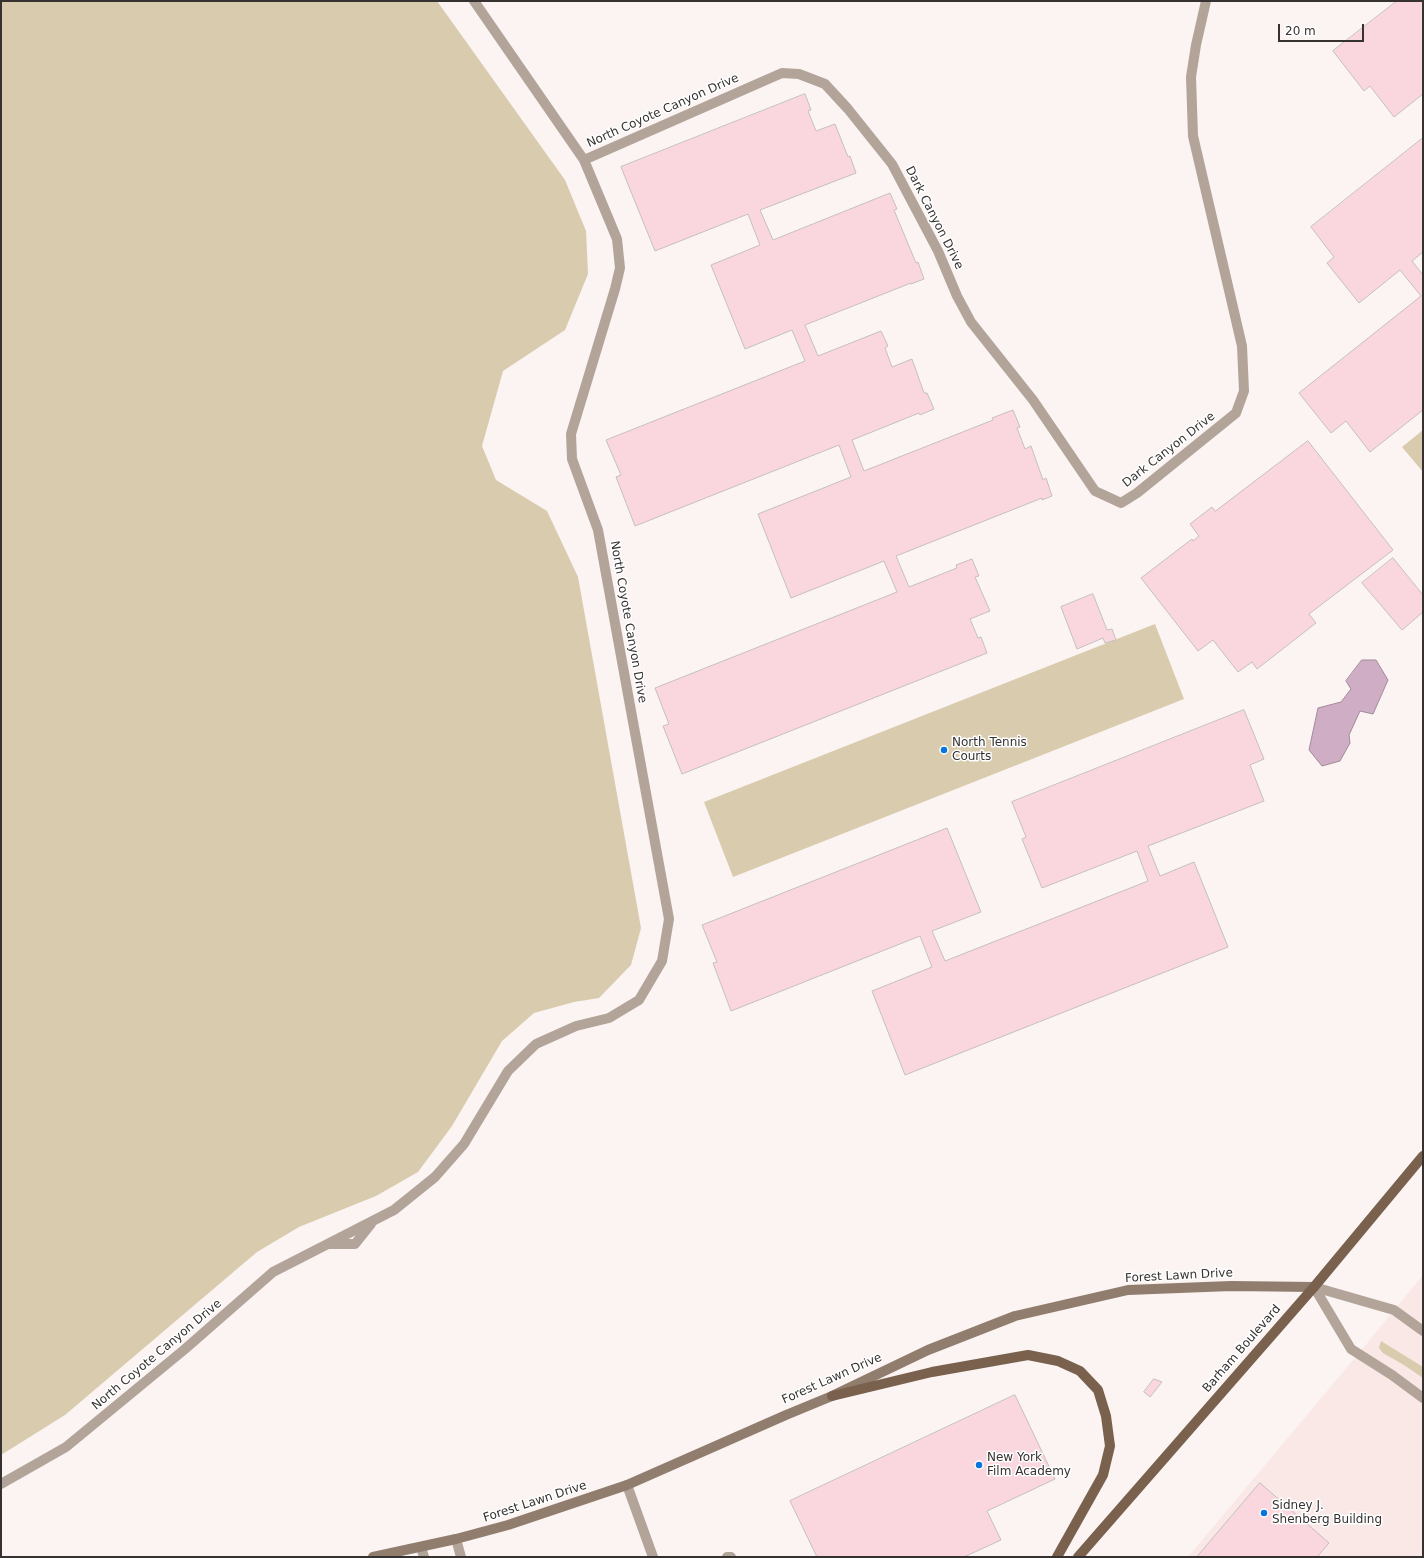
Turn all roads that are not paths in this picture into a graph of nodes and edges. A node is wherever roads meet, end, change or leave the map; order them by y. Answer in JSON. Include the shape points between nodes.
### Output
{"nodes":[{"id":1,"x":474,"y":1,"type":"edge"},
{"id":2,"x":1206,"y":1,"type":"edge"},
{"id":3,"x":825,"y":84,"type":"joint"},
{"id":4,"x":584,"y":160,"type":"junction"},
{"id":5,"x":1423,"y":1156,"type":"edge"},
{"id":6,"x":1314,"y":1287,"type":"junction"},
{"id":7,"x":1423,"y":1331,"type":"edge"},
{"id":8,"x":832,"y":1396,"type":"junction"},
{"id":9,"x":1423,"y":1398,"type":"edge"},
{"id":10,"x":1,"y":1484,"type":"edge"},
{"id":11,"x":627,"y":1486,"type":"junction"},
{"id":12,"x":456,"y":1539,"type":"junction"},
{"id":13,"x":421,"y":1547,"type":"junction"},
{"id":14,"x":373,"y":1557,"type":"edge"},
{"id":15,"x":424,"y":1557,"type":"edge"},
{"id":16,"x":461,"y":1557,"type":"edge"},
{"id":17,"x":653,"y":1557,"type":"edge"},
{"id":18,"x":727,"y":1557,"type":"edge"},
{"id":19,"x":731,"y":1557,"type":"edge"},
{"id":20,"x":1058,"y":1557,"type":"edge"},
{"id":21,"x":1078,"y":1557,"type":"edge"}],
"edges":[{"from":1,"to":4,"type":"street"},
{"from":2,"to":3,"type":"street","name":"Dark Canyon Drive","via":[[1191,77],[1193,136],[1242,346],[1244,391],[1236,413],[1121,503],[1095,491],[1033,400],[971,322],[938,251],[892,164]]},
{"from":3,"to":4,"type":"street","name":"North Coyote Canyon Drive","via":[[799,74],[782,73]]},
{"from":4,"to":10,"type":"street","name":"North Coyote Canyon Drive","via":[[618,239],[620,268],[616,289],[571,434],[572,459],[598,530],[669,919],[662,962],[639,1000],[609,1018],[576,1026],[536,1044],[508,1071],[464,1144],[435,1178],[394,1210],[373,1221],[355,1244],[327,1244],[273,1272],[66,1448]]},
{"from":5,"to":6,"type":"main road","name":"Barham Boulevard"},
{"from":6,"to":7,"type":"street","via":[[1394,1310]]},
{"from":6,"to":8,"type":"street","name":"Forest Lawn Drive","via":[[1231,1286],[1128,1290],[1015,1316],[928,1350]]},
{"from":6,"to":9,"type":"street","via":[[1351,1349]]},
{"from":6,"to":21,"type":"main road","name":"Barham Boulevard"},
{"from":8,"to":11,"type":"street","name":"Forest Lawn Drive","via":[[786,1414]]},
{"from":8,"to":20,"type":"main road","via":[[932,1372],[1028,1355],[1058,1360],[1080,1372],[1098,1390],[1106,1416],[1110,1446],[1103,1476]]},
{"from":11,"to":12,"type":"street","name":"Forest Lawn Drive","via":[[508,1525]]},
{"from":11,"to":17,"type":"street"},
{"from":12,"to":13,"type":"street","name":"Forest Lawn Drive"},
{"from":12,"to":16,"type":"street"},
{"from":13,"to":14,"type":"street","name":"Forest Lawn Drive"},
{"from":13,"to":15,"type":"street"},
{"from":18,"to":19,"type":"street"}]}
